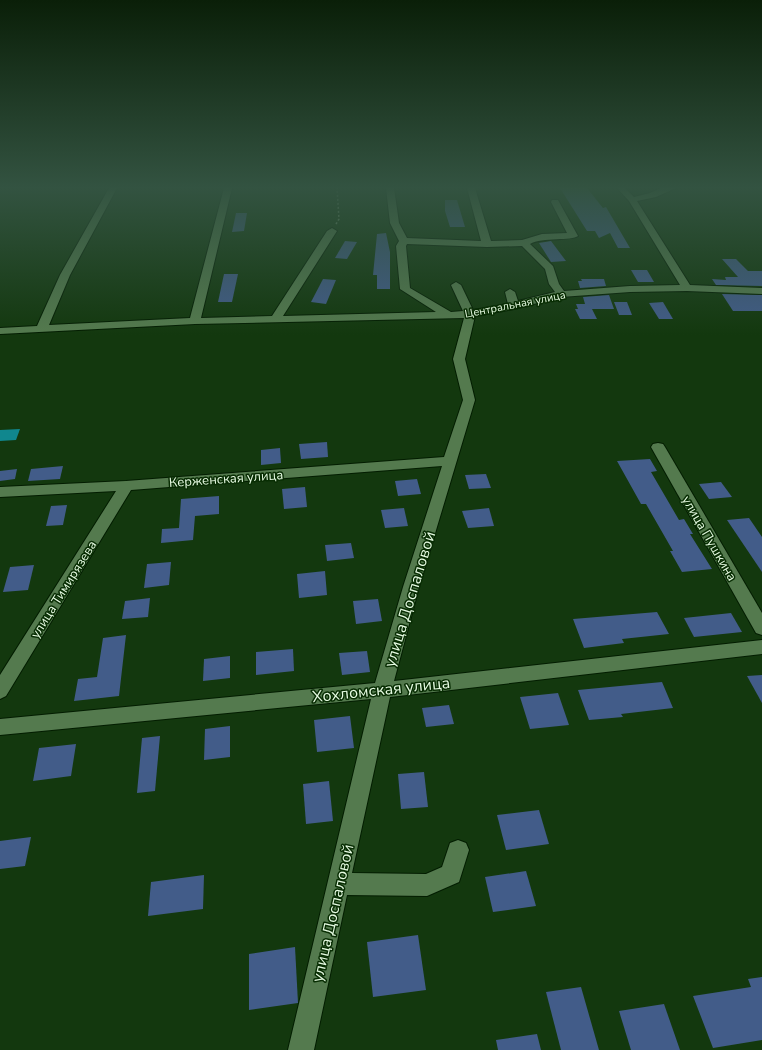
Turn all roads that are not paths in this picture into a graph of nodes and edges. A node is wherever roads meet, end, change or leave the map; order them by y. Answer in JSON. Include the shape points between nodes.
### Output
{"nodes":[{"id":1,"x":86,"y":237,"type":"edge"},
{"id":2,"x":216,"y":237,"type":"edge"},
{"id":3,"x":328,"y":237,"type":"edge"},
{"id":4,"x":399,"y":237,"type":"edge"},
{"id":5,"x":485,"y":237,"type":"edge"},
{"id":6,"x":537,"y":237,"type":"edge"},
{"id":7,"x":655,"y":237,"type":"edge"},
{"id":8,"x":404,"y":241,"type":"junction"},
{"id":9,"x":524,"y":243,"type":"junction"},
{"id":10,"x":487,"y":244,"type":"junction"},
{"id":11,"x":456,"y":284,"type":"dead end"},
{"id":12,"x":687,"y":288,"type":"junction"},
{"id":13,"x":762,"y":291,"type":"edge"},
{"id":14,"x":510,"y":292,"type":"dead end"},
{"id":15,"x":561,"y":294,"type":"junction"},
{"id":16,"x":514,"y":306,"type":"junction"},
{"id":17,"x":470,"y":314,"type":"junction"},
{"id":18,"x":448,"y":316,"type":"junction"},
{"id":19,"x":276,"y":318,"type":"junction"},
{"id":20,"x":195,"y":320,"type":"junction"},
{"id":21,"x":42,"y":328,"type":"junction"},
{"id":22,"x":0,"y":331,"type":"edge"},
{"id":23,"x":658,"y":447,"type":"dead end"},
{"id":24,"x":451,"y":461,"type":"junction"},
{"id":25,"x":126,"y":486,"type":"junction"},
{"id":26,"x":0,"y":492,"type":"edge"},
{"id":27,"x":762,"y":628,"type":"edge"},
{"id":28,"x":762,"y":647,"type":"edge"},
{"id":29,"x":382,"y":690,"type":"junction"},
{"id":30,"x":0,"y":691,"type":"edge"},
{"id":31,"x":0,"y":727,"type":"edge"},
{"id":32,"x":458,"y":850,"type":"dead end"},
{"id":33,"x":338,"y":884,"type":"junction"},
{"id":34,"x":301,"y":1050,"type":"edge"}],
"edges":[{"from":1,"to":21,"type":"street","via":[[47,313]]},
{"from":2,"to":20,"type":"street"},
{"from":3,"to":19,"type":"street"},
{"from":4,"to":8,"type":"street"},
{"from":5,"to":10,"type":"street"},
{"from":6,"to":9,"type":"street"},
{"from":7,"to":12,"type":"street"},
{"from":8,"to":10,"type":"street"},
{"from":8,"to":18,"type":"street","via":[[401,246],[406,289]]},
{"from":9,"to":10,"type":"street"},
{"from":9,"to":15,"type":"street","via":[[550,268],[554,284]]},
{"from":11,"to":17,"type":"street"},
{"from":12,"to":13,"type":"street","name":"Центральная улица"},
{"from":12,"to":15,"type":"street","name":"Центральная улица"},
{"from":14,"to":16,"type":"street"},
{"from":15,"to":16,"type":"street","name":"Центральная улица"},
{"from":16,"to":17,"type":"street","name":"Центральная улица"},
{"from":17,"to":18,"type":"street","name":"Центральная улица"},
{"from":17,"to":24,"type":"street","name":"улица Доспаловой","via":[[459,359],[469,400]]},
{"from":18,"to":19,"type":"street","name":"Центральная улица"},
{"from":19,"to":20,"type":"street","name":"Центральная улица"},
{"from":20,"to":21,"type":"street","name":"Центральная улица"},
{"from":21,"to":22,"type":"street","name":"Центральная улица"},
{"from":23,"to":27,"type":"street","name":"улица Пушкина"},
{"from":24,"to":25,"type":"street","name":"Керженская улица"},
{"from":24,"to":29,"type":"street","name":"улица Доспаловой"},
{"from":25,"to":26,"type":"street","name":"Керженская улица"},
{"from":25,"to":30,"type":"street","name":"улица Тимирязева"},
{"from":28,"to":29,"type":"street","name":"Хохломская улица"},
{"from":29,"to":31,"type":"street","name":"Хохломская улица"},
{"from":29,"to":33,"type":"street","name":"улица Доспаловой"},
{"from":32,"to":33,"type":"street","via":[[451,874],[427,885]]},
{"from":33,"to":34,"type":"street","name":"улица Доспаловой"}]}
